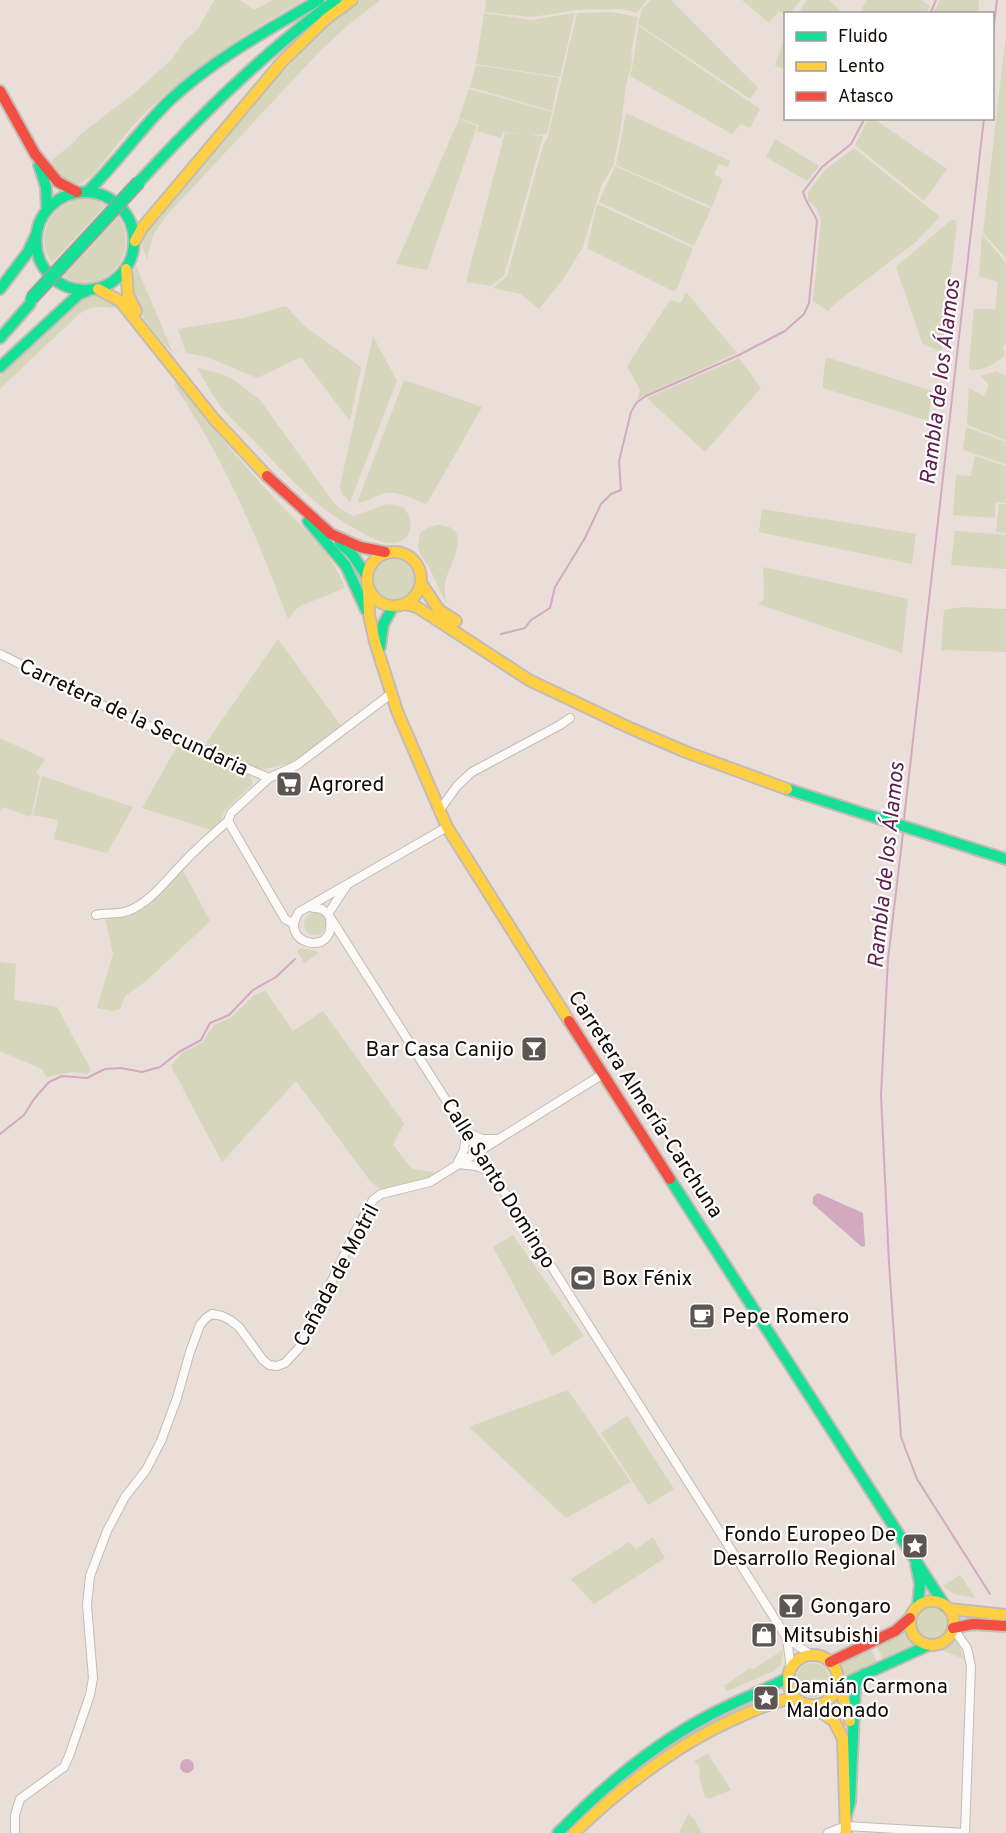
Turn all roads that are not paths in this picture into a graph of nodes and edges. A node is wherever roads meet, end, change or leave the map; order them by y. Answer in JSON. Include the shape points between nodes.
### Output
{"nodes":[{"id":1,"x":319,"y":0,"type":"edge"},
{"id":2,"x":336,"y":0,"type":"edge"},
{"id":3,"x":352,"y":0,"type":"edge"},
{"id":4,"x":0,"y":91,"type":"edge"},
{"id":5,"x":35,"y":154,"type":"junction"},
{"id":6,"x":82,"y":192,"type":"junction"},
{"id":7,"x":47,"y":210,"type":"junction"},
{"id":8,"x":36,"y":235,"type":"junction"},
{"id":9,"x":135,"y":241,"type":"junction"},
{"id":10,"x":126,"y":269,"type":"junction"},
{"id":11,"x":0,"y":289,"type":"edge"},
{"id":12,"x":93,"y":290,"type":"junction"},
{"id":13,"x":32,"y":298,"type":"junction"},
{"id":14,"x":0,"y":327,"type":"edge"},
{"id":15,"x":146,"y":332,"type":"junction"},
{"id":16,"x":0,"y":338,"type":"edge"},
{"id":17,"x":0,"y":368,"type":"edge"},
{"id":18,"x":274,"y":483,"type":"junction"},
{"id":19,"x":331,"y":534,"type":"junction"},
{"id":20,"x":385,"y":552,"type":"junction"},
{"id":21,"x":366,"y":575,"type":"junction"},
{"id":22,"x":421,"y":584,"type":"junction"},
{"id":23,"x":368,"y":589,"type":"junction"},
{"id":24,"x":399,"y":605,"type":"junction"},
{"id":25,"x":369,"y":615,"type":"junction"},
{"id":26,"x":380,"y":653,"type":"junction"},
{"id":27,"x":0,"y":654,"type":"edge"},
{"id":28,"x":392,"y":693,"type":"junction"},
{"id":29,"x":567,"y":698,"type":"junction"},
{"id":30,"x":570,"y":718,"type":"dead end"},
{"id":31,"x":269,"y":778,"type":"junction"},
{"id":32,"x":440,"y":811,"type":"junction"},
{"id":33,"x":228,"y":821,"type":"junction"},
{"id":34,"x":447,"y":827,"type":"junction"},
{"id":35,"x":1006,"y":860,"type":"edge"},
{"id":36,"x":348,"y":883,"type":"junction"},
{"id":37,"x":308,"y":907,"type":"junction"},
{"id":38,"x":96,"y":915,"type":"dead end"},
{"id":39,"x":329,"y":916,"type":"junction"},
{"id":40,"x":294,"y":924,"type":"junction"},
{"id":41,"x":329,"y":934,"type":"junction"},
{"id":42,"x":344,"y":942,"type":"junction"},
{"id":43,"x":603,"y":1074,"type":"junction"},
{"id":44,"x":466,"y":1130,"type":"junction"},
{"id":45,"x":498,"y":1138,"type":"junction"},
{"id":46,"x":478,"y":1150,"type":"junction"},
{"id":47,"x":457,"y":1164,"type":"junction"},
{"id":48,"x":492,"y":1172,"type":"junction"},
{"id":49,"x":914,"y":1559,"type":"junction"},
{"id":50,"x":918,"y":1606,"type":"junction"},
{"id":51,"x":947,"y":1607,"type":"junction"},
{"id":52,"x":910,"y":1618,"type":"junction"},
{"id":53,"x":1004,"y":1622,"type":"edge"},
{"id":54,"x":978,"y":1623,"type":"junction"},
{"id":55,"x":954,"y":1628,"type":"junction"},
{"id":56,"x":787,"y":1638,"type":"junction"},
{"id":57,"x":964,"y":1642,"type":"junction"},
{"id":58,"x":928,"y":1645,"type":"junction"},
{"id":59,"x":811,"y":1655,"type":"junction"},
{"id":60,"x":830,"y":1662,"type":"junction"},
{"id":61,"x":790,"y":1673,"type":"junction"},
{"id":62,"x":864,"y":1674,"type":"junction"},
{"id":63,"x":836,"y":1689,"type":"junction"},
{"id":64,"x":796,"y":1698,"type":"junction"},
{"id":65,"x":810,"y":1704,"type":"junction"},
{"id":66,"x":852,"y":1727,"type":"junction"},
{"id":67,"x":846,"y":1825,"type":"edge"},
{"id":68,"x":898,"y":1831,"type":"edge"},
{"id":69,"x":15,"y":1833,"type":"edge"},
{"id":70,"x":558,"y":1833,"type":"edge"},
{"id":71,"x":574,"y":1833,"type":"edge"},
{"id":72,"x":828,"y":1833,"type":"edge"},
{"id":73,"x":965,"y":1833,"type":"edge"}],
"edges":[{"from":1,"to":6,"type":"main road","via":[[230,53],[186,86]]},
{"from":2,"to":13,"type":"main road","bridge":true,"via":[[263,56],[204,113]]},
{"from":3,"to":9,"type":"main road","via":[[327,18],[281,63]]},
{"from":4,"to":5,"type":"main road"},
{"from":5,"to":6,"type":"main road","via":[[58,182]]},
{"from":5,"to":7,"type":"main road","via":[[46,187]]},
{"from":6,"to":7,"type":"main road","via":[[55,202]]},
{"from":6,"to":9,"type":"main road","via":[[102,194],[115,201],[133,226]]},
{"from":7,"to":8,"type":"main road"},
{"from":8,"to":11,"type":"main road"},
{"from":8,"to":12,"type":"main road","via":[[41,263],[50,275],[68,286]]},
{"from":9,"to":10,"type":"main road"},
{"from":10,"to":12,"type":"main road","via":[[118,278]]},
{"from":10,"to":15,"type":"main road","via":[[128,295]]},
{"from":12,"to":15,"type":"main road","via":[[120,301]]},
{"from":12,"to":17,"type":"main road","via":[[70,302]]},
{"from":13,"to":14,"type":"main road"},
{"from":13,"to":16,"type":"main road"},
{"from":15,"to":18,"type":"main road","via":[[214,419]]},
{"from":18,"to":19,"type":"main road"},
{"from":18,"to":25,"type":"main road","via":[[346,566]]},
{"from":19,"to":20,"type":"main road","via":[[360,548]]},
{"from":19,"to":21,"type":"main road"},
{"from":20,"to":21,"type":"main road","via":[[372,561]]},
{"from":20,"to":22,"type":"main road","via":[[400,552],[414,560]]},
{"from":21,"to":23,"type":"main road"},
{"from":22,"to":24,"type":"main road","via":[[418,592]]},
{"from":22,"to":29,"type":"main road","via":[[439,610]]},
{"from":23,"to":24,"type":"main road","via":[[378,602]]},
{"from":23,"to":25,"type":"main road"},
{"from":24,"to":26,"type":"main road","via":[[382,626]]},
{"from":24,"to":29,"type":"main road","via":[[417,607],[529,680]]},
{"from":25,"to":26,"type":"main road","name":"Carretera Almería-Carchuna"},
{"from":26,"to":28,"type":"main road","name":"Carretera Almería-Carchuna"},
{"from":27,"to":31,"type":"street","name":"Carretera de la Secundaria","via":[[110,709]]},
{"from":28,"to":31,"type":"street","via":[[297,765]]},
{"from":28,"to":32,"type":"main road","name":"Carretera Almería-Carchuna"},
{"from":29,"to":35,"type":"main road","via":[[686,752],[772,784]]},
{"from":30,"to":32,"type":"street","via":[[472,772]]},
{"from":31,"to":33,"type":"street","via":[[231,813]]},
{"from":32,"to":34,"type":"main road","name":"Carretera Almería-Carchuna"},
{"from":33,"to":38,"type":"street","via":[[136,907],[125,913]]},
{"from":33,"to":40,"type":"street","via":[[285,919]]},
{"from":34,"to":36,"type":"street"},
{"from":34,"to":43,"type":"main road","name":"Carretera Almería-Carchuna"},
{"from":36,"to":37,"type":"street"},
{"from":36,"to":39,"type":"street"},
{"from":37,"to":39,"type":"street","via":[[322,909]]},
{"from":37,"to":40,"type":"street","via":[[299,912]]},
{"from":39,"to":41,"type":"street"},
{"from":39,"to":42,"type":"street","name":"Calle Santo Domingo"},
{"from":40,"to":41,"type":"street","via":[[298,936],[310,944]]},
{"from":41,"to":42,"type":"street","name":"Calle Santo Domingo"},
{"from":42,"to":44,"type":"street","name":"Calle Santo Domingo"},
{"from":43,"to":45,"type":"street","name":"Cañada de Motril"},
{"from":43,"to":49,"type":"main road","name":"Carretera Almería-Carchuna"},
{"from":44,"to":45,"type":"street","via":[[482,1139]]},
{"from":44,"to":46,"type":"street","name":"Calle Santo Domingo"},
{"from":44,"to":47,"type":"street","via":[[464,1150]]},
{"from":45,"to":46,"type":"street","name":"Cañada de Motril"},
{"from":45,"to":48,"type":"street","via":[[488,1155]]},
{"from":46,"to":47,"type":"street","name":"Cañada de Motril"},
{"from":46,"to":48,"type":"street","name":"Calle Santo Domingo"},
{"from":47,"to":48,"type":"street"},
{"from":47,"to":69,"type":"street","name":"Cañada de Motril","via":[[430,1182],[381,1194],[373,1200],[299,1348],[285,1364],[269,1365],[239,1328],[222,1316],[212,1314],[200,1325],[170,1422],[146,1470],[120,1505],[90,1576],[87,1605],[93,1678],[69,1756],[64,1767],[20,1799]]},
{"from":48,"to":56,"type":"street","name":"Calle Santo Domingo"},
{"from":49,"to":50,"type":"main road","name":"Carretera Almería-Carchuna","via":[[920,1583]]},
{"from":49,"to":51,"type":"main road","name":"Carretera Almería-Carchuna"},
{"from":50,"to":51,"type":"main road","via":[[932,1601]]},
{"from":50,"to":52,"type":"main road"},
{"from":51,"to":53,"type":"main road","via":[[992,1613]]},
{"from":51,"to":55,"type":"main road"},
{"from":52,"to":58,"type":"main road","via":[[916,1638]]},
{"from":52,"to":60,"type":"main road"},
{"from":53,"to":54,"type":"main road"},
{"from":54,"to":55,"type":"main road"},
{"from":54,"to":57,"type":"street"},
{"from":55,"to":57,"type":"street"},
{"from":55,"to":58,"type":"main road","via":[[947,1639]]},
{"from":56,"to":59,"type":"street","name":"Calle Santo Domingo"},
{"from":56,"to":61,"type":"street","name":"Calle Santo Domingo"},
{"from":57,"to":73,"type":"street","via":[[971,1666]]},
{"from":58,"to":62,"type":"main road"},
{"from":59,"to":60,"type":"main road"},
{"from":59,"to":61,"type":"main road"},
{"from":60,"to":63,"type":"main road","via":[[837,1673]]},
{"from":61,"to":64,"type":"main road","via":[[791,1691]]},
{"from":61,"to":70,"type":"main road","via":[[775,1686],[706,1717],[666,1741],[602,1790]]},
{"from":62,"to":63,"type":"main road"},
{"from":62,"to":66,"type":"main road","via":[[855,1690]]},
{"from":63,"to":65,"type":"main road","via":[[825,1702]]},
{"from":63,"to":66,"type":"main road","via":[[842,1694]]},
{"from":64,"to":65,"type":"main road"},
{"from":64,"to":71,"type":"main road","via":[[743,1715],[699,1737],[629,1784]]},
{"from":65,"to":67,"type":"main road","via":[[834,1720],[840,1730]]},
{"from":66,"to":67,"type":"main road"},
{"from":67,"to":68,"type":"street"},
{"from":67,"to":72,"type":"street"},
{"from":68,"to":73,"type":"street"}]}
